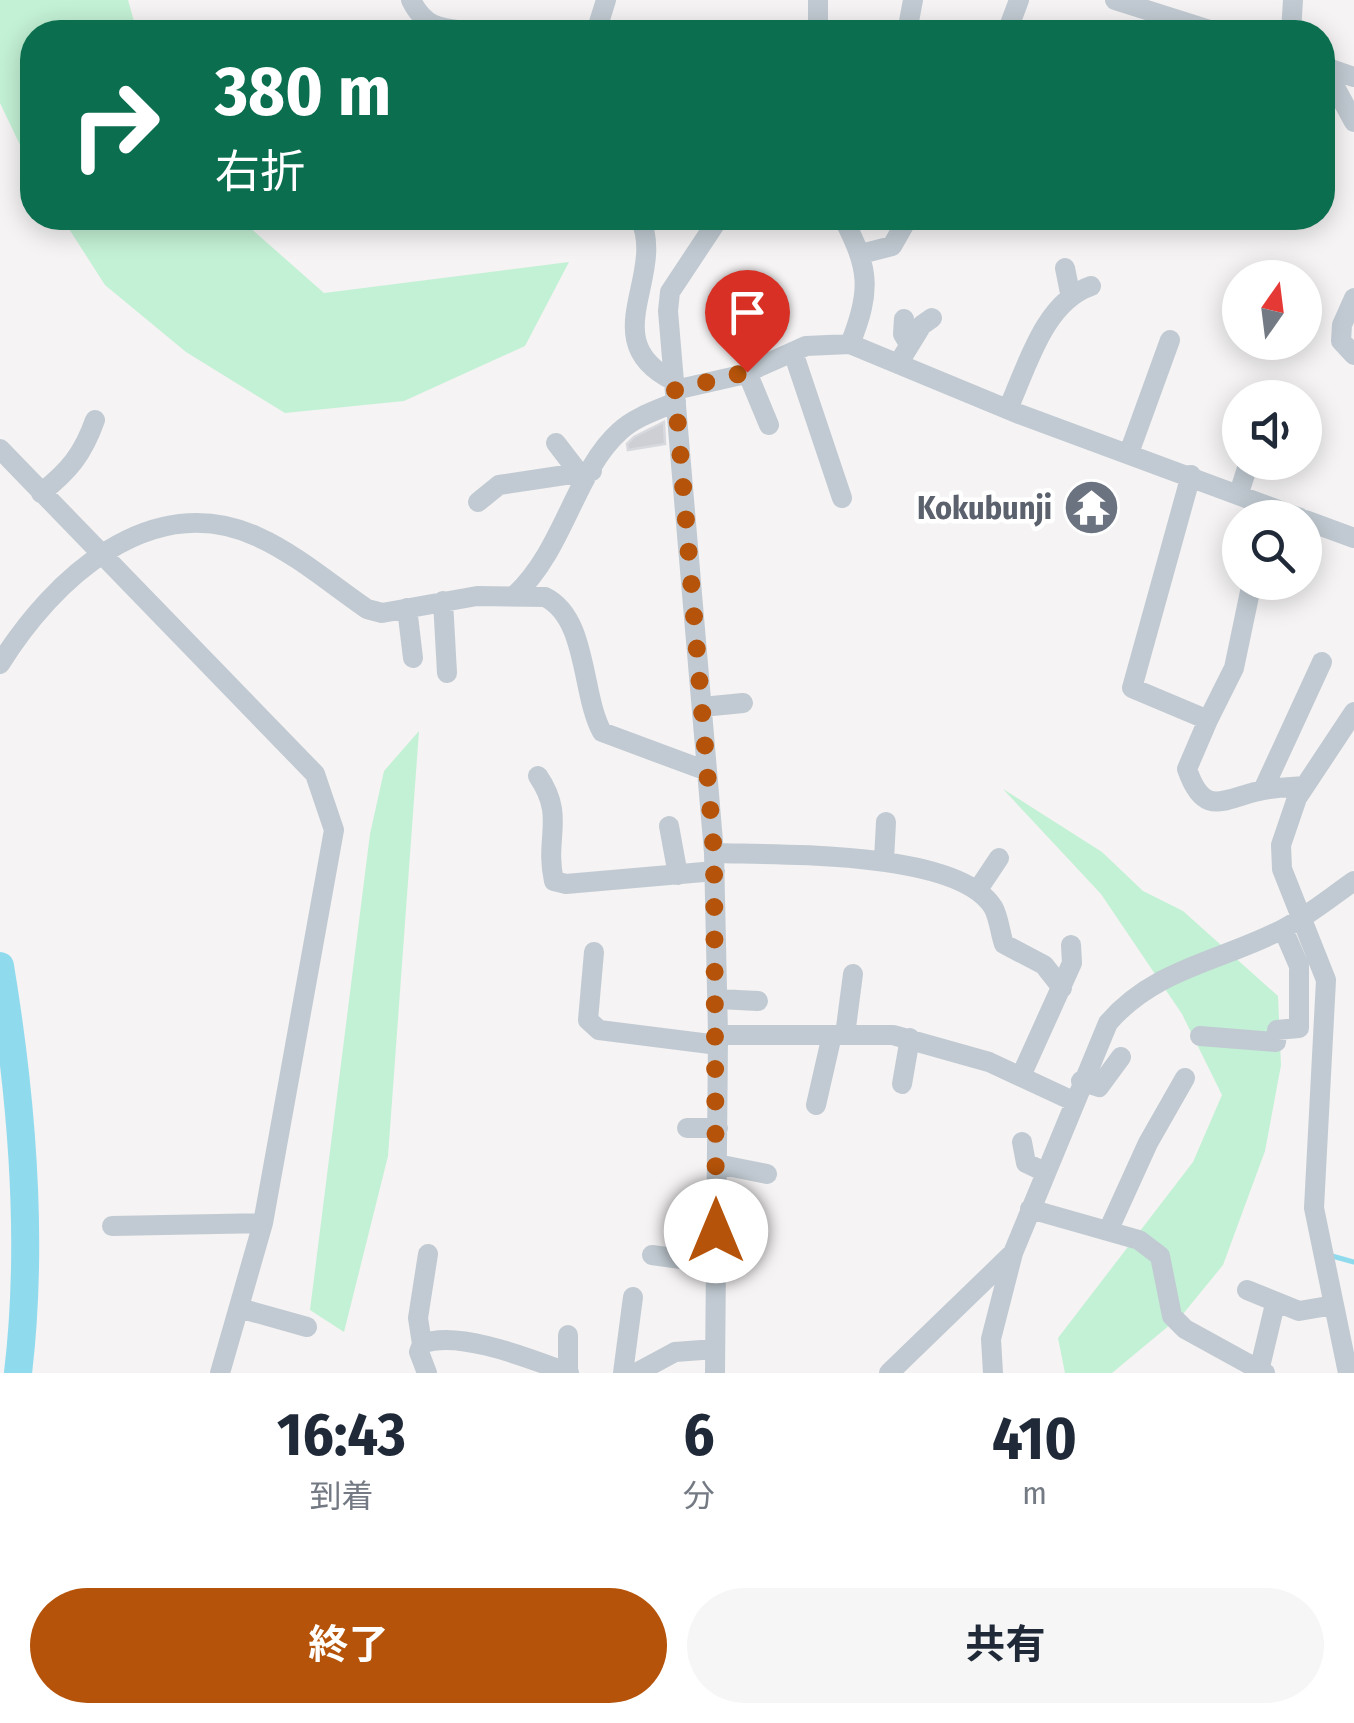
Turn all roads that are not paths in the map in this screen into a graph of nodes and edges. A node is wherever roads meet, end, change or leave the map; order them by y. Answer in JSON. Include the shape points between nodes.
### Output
{"nodes":[{"id":1,"x":1115,"y":0,"type":"edge"},
{"id":2,"x":1173,"y":20,"type":"edge"},
{"id":3,"x":1335,"y":88,"type":"edge"},
{"id":4,"x":1354,"y":122,"type":"edge"},
{"id":5,"x":643,"y":230,"type":"edge"},
{"id":6,"x":711,"y":230,"type":"edge"},
{"id":7,"x":849,"y":230,"type":"edge"},
{"id":8,"x":901,"y":230,"type":"edge"},
{"id":9,"x":861,"y":254,"type":"junction"},
{"id":10,"x":1065,"y":268,"type":"dead end"},
{"id":11,"x":1092,"y":286,"type":"dead end"},
{"id":12,"x":1070,"y":293,"type":"junction"},
{"id":13,"x":1354,"y":298,"type":"edge"},
{"id":14,"x":932,"y":318,"type":"dead end"},
{"id":15,"x":904,"y":319,"type":"dead end"},
{"id":16,"x":1170,"y":340,"type":"dead end"},
{"id":17,"x":850,"y":344,"type":"junction"},
{"id":18,"x":909,"y":344,"type":"junction"},
{"id":19,"x":793,"y":352,"type":"junction"},
{"id":20,"x":1354,"y":355,"type":"edge"},
{"id":21,"x":898,"y":364,"type":"junction"},
{"id":22,"x":747,"y":372,"type":"junction"},
{"id":23,"x":675,"y":391,"type":"junction"},
{"id":24,"x":1008,"y":409,"type":"junction"},
{"id":25,"x":94,"y":420,"type":"dead end"},
{"id":26,"x":769,"y":425,"type":"dead end"},
{"id":27,"x":556,"y":443,"type":"dead end"},
{"id":28,"x":0,"y":449,"type":"edge"},
{"id":29,"x":1128,"y":453,"type":"junction"},
{"id":30,"x":586,"y":472,"type":"junction"},
{"id":31,"x":1190,"y":475,"type":"junction"},
{"id":32,"x":1243,"y":480,"type":"edge"},
{"id":33,"x":40,"y":493,"type":"junction"},
{"id":34,"x":1240,"y":493,"type":"junction"},
{"id":35,"x":842,"y":498,"type":"dead end"},
{"id":36,"x":1256,"y":500,"type":"edge"},
{"id":37,"x":478,"y":502,"type":"dead end"},
{"id":38,"x":1322,"y":527,"type":"edge"},
{"id":39,"x":1354,"y":538,"type":"edge"},
{"id":40,"x":98,"y":554,"type":"junction"},
{"id":41,"x":515,"y":596,"type":"junction"},
{"id":42,"x":1248,"y":600,"type":"edge"},
{"id":43,"x":443,"y":601,"type":"junction"},
{"id":44,"x":408,"y":608,"type":"junction"},
{"id":45,"x":412,"y":658,"type":"dead end"},
{"id":46,"x":1322,"y":662,"type":"dead end"},
{"id":47,"x":0,"y":664,"type":"edge"},
{"id":48,"x":447,"y":672,"type":"dead end"},
{"id":49,"x":743,"y":703,"type":"dead end"},
{"id":50,"x":702,"y":707,"type":"junction"},
{"id":51,"x":1354,"y":712,"type":"edge"},
{"id":52,"x":1208,"y":720,"type":"junction"},
{"id":53,"x":707,"y":771,"type":"junction"},
{"id":54,"x":538,"y":776,"type":"dead end"},
{"id":55,"x":1305,"y":786,"type":"junction"},
{"id":56,"x":1263,"y":790,"type":"junction"},
{"id":57,"x":886,"y":822,"type":"dead end"},
{"id":58,"x":669,"y":826,"type":"dead end"},
{"id":59,"x":1000,"y":858,"type":"dead end"},
{"id":60,"x":884,"y":860,"type":"junction"},
{"id":61,"x":715,"y":862,"type":"junction"},
{"id":62,"x":678,"y":875,"type":"junction"},
{"id":63,"x":1354,"y":881,"type":"edge"},
{"id":64,"x":977,"y":891,"type":"junction"},
{"id":65,"x":1292,"y":924,"type":"junction"},
{"id":66,"x":1071,"y":945,"type":"dead end"},
{"id":67,"x":594,"y":952,"type":"dead end"},
{"id":68,"x":853,"y":974,"type":"dead end"},
{"id":69,"x":1062,"y":988,"type":"junction"},
{"id":70,"x":718,"y":999,"type":"junction"},
{"id":71,"x":758,"y":1001,"type":"dead end"},
{"id":72,"x":838,"y":1035,"type":"junction"},
{"id":73,"x":1200,"y":1036,"type":"dead end"},
{"id":74,"x":910,"y":1038,"type":"junction"},
{"id":75,"x":718,"y":1040,"type":"junction"},
{"id":76,"x":1121,"y":1057,"type":"dead end"},
{"id":77,"x":1020,"y":1076,"type":"junction"},
{"id":78,"x":1184,"y":1078,"type":"dead end"},
{"id":79,"x":902,"y":1084,"type":"dead end"},
{"id":80,"x":1077,"y":1091,"type":"junction"},
{"id":81,"x":816,"y":1105,"type":"dead end"},
{"id":82,"x":687,"y":1128,"type":"dead end"},
{"id":83,"x":718,"y":1128,"type":"junction"},
{"id":84,"x":1022,"y":1142,"type":"dead end"},
{"id":85,"x":717,"y":1164,"type":"junction"},
{"id":86,"x":1044,"y":1172,"type":"junction"},
{"id":87,"x":768,"y":1174,"type":"dead end"},
{"id":88,"x":1030,"y":1209,"type":"junction"},
{"id":89,"x":263,"y":1223,"type":"junction"},
{"id":90,"x":112,"y":1226,"type":"dead end"},
{"id":91,"x":1108,"y":1231,"type":"junction"},
{"id":92,"x":1012,"y":1252,"type":"junction"},
{"id":93,"x":428,"y":1254,"type":"dead end"},
{"id":94,"x":652,"y":1255,"type":"dead end"},
{"id":95,"x":716,"y":1264,"type":"junction"},
{"id":96,"x":1247,"y":1290,"type":"dead end"},
{"id":97,"x":633,"y":1297,"type":"dead end"},
{"id":98,"x":1274,"y":1304,"type":"junction"},
{"id":99,"x":1334,"y":1305,"type":"junction"},
{"id":100,"x":239,"y":1308,"type":"junction"},
{"id":101,"x":307,"y":1328,"type":"dead end"},
{"id":102,"x":568,"y":1336,"type":"dead end"},
{"id":103,"x":422,"y":1344,"type":"junction"},
{"id":104,"x":716,"y":1349,"type":"junction"},
{"id":105,"x":1250,"y":1370,"type":"edge"},
{"id":106,"x":220,"y":1373,"type":"edge"},
{"id":107,"x":427,"y":1373,"type":"edge"},
{"id":108,"x":569,"y":1373,"type":"edge"},
{"id":109,"x":623,"y":1373,"type":"edge"},
{"id":110,"x":636,"y":1373,"type":"edge"},
{"id":111,"x":715,"y":1373,"type":"edge"},
{"id":112,"x":889,"y":1373,"type":"edge"},
{"id":113,"x":993,"y":1373,"type":"edge"},
{"id":114,"x":1348,"y":1373,"type":"edge"}],
"edges":[{"from":1,"to":2,"type":"street"},
{"from":3,"to":4,"type":"street"},
{"from":5,"to":23,"type":"street","via":[[648,252],[634,312],[637,346],[647,366]]},
{"from":6,"to":23,"type":"street","via":[[670,292]]},
{"from":7,"to":9,"type":"street"},
{"from":8,"to":9,"type":"street","via":[[892,246]]},
{"from":9,"to":17,"type":"street","via":[[863,313]]},
{"from":10,"to":12,"type":"street"},
{"from":11,"to":12,"type":"street"},
{"from":12,"to":24,"type":"street"},
{"from":13,"to":20,"type":"street","via":[[1341,342]]},
{"from":14,"to":18,"type":"street"},
{"from":15,"to":18,"type":"street"},
{"from":16,"to":29,"type":"street"},
{"from":17,"to":19,"type":"street"},
{"from":17,"to":21,"type":"street"},
{"from":18,"to":21,"type":"street"},
{"from":19,"to":22,"type":"street"},
{"from":19,"to":35,"type":"street"},
{"from":21,"to":24,"type":"street"},
{"from":22,"to":23,"type":"street"},
{"from":22,"to":26,"type":"street"},
{"from":23,"to":30,"type":"street","via":[[622,428]]},
{"from":23,"to":50,"type":"street"},
{"from":24,"to":29,"type":"street"},
{"from":25,"to":33,"type":"street","via":[[70,470]]},
{"from":27,"to":30,"type":"street"},
{"from":28,"to":33,"type":"street"},
{"from":29,"to":31,"type":"street"},
{"from":30,"to":37,"type":"street","via":[[498,485]]},
{"from":30,"to":41,"type":"street","via":[[540,572]]},
{"from":31,"to":34,"type":"street"},
{"from":31,"to":52,"type":"street","via":[[1132,688]]},
{"from":32,"to":34,"type":"street"},
{"from":33,"to":40,"type":"street"},
{"from":34,"to":36,"type":"street"},
{"from":38,"to":39,"type":"street"},
{"from":40,"to":44,"type":"street","via":[[152,529],[231,528],[259,537],[366,609]]},
{"from":40,"to":47,"type":"street","via":[[43,601]]},
{"from":40,"to":89,"type":"street","via":[[315,774],[326,797],[334,830],[324,902]]},
{"from":41,"to":43,"type":"street"},
{"from":41,"to":53,"type":"street","via":[[554,601],[581,648],[591,712],[602,732]]},
{"from":42,"to":52,"type":"street","via":[[1234,668]]},
{"from":43,"to":44,"type":"street"},
{"from":43,"to":48,"type":"street"},
{"from":44,"to":45,"type":"street"},
{"from":46,"to":56,"type":"street"},
{"from":49,"to":50,"type":"street"},
{"from":50,"to":53,"type":"street"},
{"from":51,"to":55,"type":"street"},
{"from":52,"to":56,"type":"street","via":[[1187,768],[1194,788],[1205,800],[1224,803]]},
{"from":53,"to":61,"type":"street"},
{"from":54,"to":62,"type":"street","via":[[554,800],[554,880]]},
{"from":55,"to":56,"type":"street"},
{"from":55,"to":65,"type":"street","via":[[1281,845]]},
{"from":57,"to":60,"type":"street"},
{"from":58,"to":62,"type":"street"},
{"from":59,"to":64,"type":"street"},
{"from":60,"to":61,"type":"street"},
{"from":60,"to":64,"type":"street"},
{"from":61,"to":62,"type":"street"},
{"from":61,"to":70,"type":"street"},
{"from":63,"to":65,"type":"street"},
{"from":64,"to":69,"type":"street","via":[[994,908],[1004,944],[1044,965]]},
{"from":65,"to":73,"type":"street","via":[[1299,1028],[1277,1030],[1276,1042]]},
{"from":65,"to":80,"type":"street","via":[[1130,996],[1108,1023]]},
{"from":65,"to":99,"type":"street","via":[[1326,980],[1314,1191]]},
{"from":66,"to":69,"type":"street"},
{"from":67,"to":75,"type":"street","via":[[588,1020],[599,1030]]},
{"from":68,"to":72,"type":"street"},
{"from":69,"to":77,"type":"street"},
{"from":70,"to":71,"type":"street"},
{"from":70,"to":75,"type":"street"},
{"from":72,"to":74,"type":"street"},
{"from":72,"to":75,"type":"street"},
{"from":72,"to":81,"type":"street"},
{"from":74,"to":77,"type":"street"},
{"from":74,"to":79,"type":"street"},
{"from":75,"to":83,"type":"street"},
{"from":76,"to":80,"type":"street","via":[[1098,1087]]},
{"from":77,"to":80,"type":"street"},
{"from":78,"to":91,"type":"street"},
{"from":80,"to":86,"type":"street"},
{"from":82,"to":83,"type":"street"},
{"from":83,"to":85,"type":"street"},
{"from":84,"to":86,"type":"street","via":[[1026,1164]]},
{"from":85,"to":87,"type":"street"},
{"from":85,"to":95,"type":"street"},
{"from":86,"to":88,"type":"street"},
{"from":88,"to":91,"type":"street"},
{"from":88,"to":92,"type":"street"},
{"from":89,"to":90,"type":"street"},
{"from":89,"to":100,"type":"street"},
{"from":91,"to":105,"type":"street","via":[[1139,1240],[1160,1256],[1172,1316]]},
{"from":92,"to":112,"type":"street"},
{"from":92,"to":113,"type":"street","via":[[991,1339]]},
{"from":93,"to":103,"type":"street","via":[[418,1318]]},
{"from":94,"to":95,"type":"street"},
{"from":95,"to":104,"type":"street"},
{"from":96,"to":98,"type":"street"},
{"from":97,"to":109,"type":"street"},
{"from":98,"to":99,"type":"street","via":[[1299,1311]]},
{"from":98,"to":105,"type":"street"},
{"from":99,"to":114,"type":"street"},
{"from":100,"to":101,"type":"street"},
{"from":100,"to":106,"type":"street"},
{"from":102,"to":108,"type":"street"},
{"from":103,"to":107,"type":"street"},
{"from":103,"to":108,"type":"street","via":[[492,1347]]},
{"from":104,"to":110,"type":"street","via":[[675,1352]]},
{"from":104,"to":111,"type":"street"}]}
